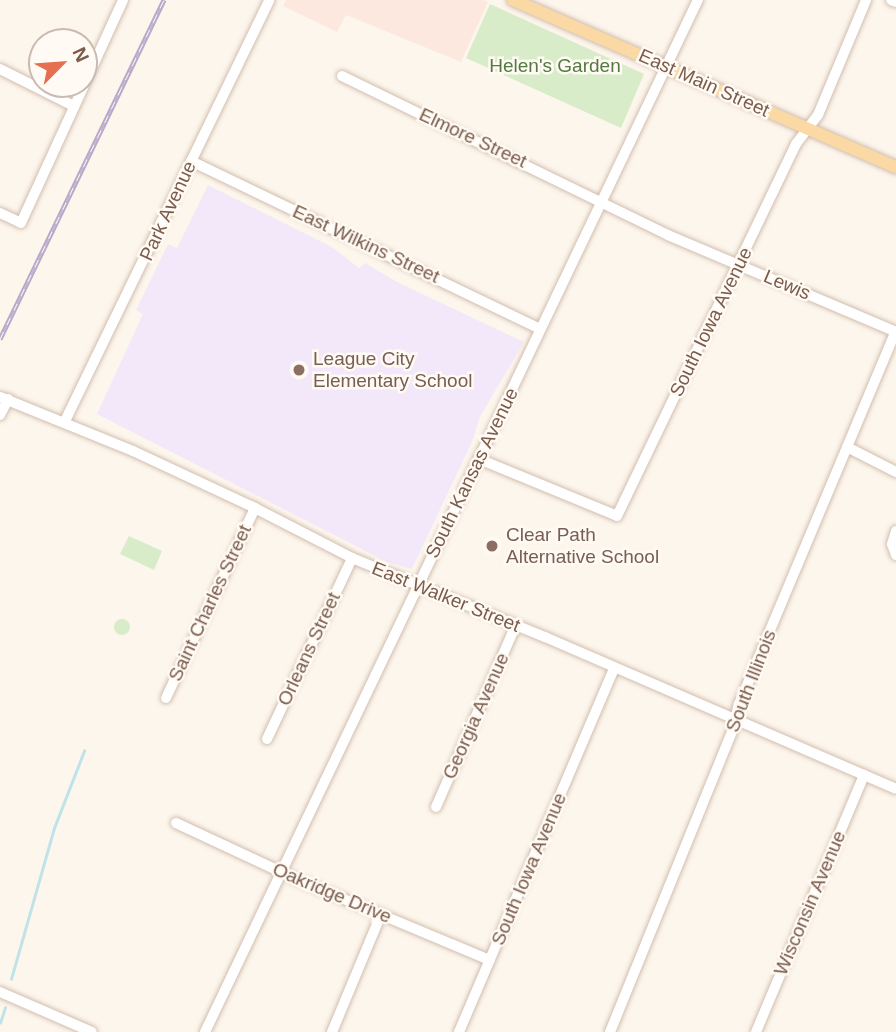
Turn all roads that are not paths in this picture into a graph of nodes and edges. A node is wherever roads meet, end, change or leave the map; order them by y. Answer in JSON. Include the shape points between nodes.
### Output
{"nodes":[{"id":1,"x":123,"y":0,"type":"edge"},
{"id":2,"x":269,"y":0,"type":"edge"},
{"id":3,"x":513,"y":0,"type":"edge"},
{"id":4,"x":698,"y":0,"type":"edge"},
{"id":5,"x":866,"y":0,"type":"edge"},
{"id":6,"x":891,"y":0,"type":"edge"},
{"id":7,"x":896,"y":2,"type":"edge"},
{"id":8,"x":532,"y":4,"type":"edge"},
{"id":9,"x":667,"y":67,"type":"junction"},
{"id":10,"x":0,"y":69,"type":"edge"},
{"id":11,"x":342,"y":76,"type":"dead end"},
{"id":12,"x":74,"y":106,"type":"junction"},
{"id":13,"x":807,"y":129,"type":"junction"},
{"id":14,"x":191,"y":161,"type":"junction"},
{"id":15,"x":896,"y":167,"type":"edge"},
{"id":16,"x":602,"y":201,"type":"junction"},
{"id":17,"x":0,"y":213,"type":"edge"},
{"id":18,"x":739,"y":265,"type":"junction"},
{"id":19,"x":540,"y":329,"type":"junction"},
{"id":20,"x":896,"y":332,"type":"edge"},
{"id":21,"x":4,"y":398,"type":"edge"},
{"id":22,"x":0,"y":415,"type":"edge"},
{"id":23,"x":65,"y":421,"type":"junction"},
{"id":24,"x":846,"y":447,"type":"junction"},
{"id":25,"x":479,"y":459,"type":"junction"},
{"id":26,"x":896,"y":472,"type":"edge"},
{"id":27,"x":254,"y":508,"type":"junction"},
{"id":28,"x":896,"y":531,"type":"edge"},
{"id":29,"x":896,"y":555,"type":"edge"},
{"id":30,"x":352,"y":558,"type":"junction"},
{"id":31,"x":416,"y":586,"type":"junction"},
{"id":32,"x":516,"y":625,"type":"junction"},
{"id":33,"x":614,"y":668,"type":"junction"},
{"id":34,"x":166,"y":698,"type":"dead end"},
{"id":35,"x":734,"y":719,"type":"junction"},
{"id":36,"x":267,"y":740,"type":"dead end"},
{"id":37,"x":864,"y":775,"type":"junction"},
{"id":38,"x":896,"y":789,"type":"edge"},
{"id":39,"x":436,"y":807,"type":"dead end"},
{"id":40,"x":176,"y":823,"type":"dead end"},
{"id":41,"x":280,"y":871,"type":"junction"},
{"id":42,"x":381,"y":915,"type":"junction"},
{"id":43,"x":490,"y":960,"type":"junction"},
{"id":44,"x":0,"y":992,"type":"edge"},
{"id":45,"x":92,"y":1032,"type":"edge"},
{"id":46,"x":205,"y":1032,"type":"edge"},
{"id":47,"x":332,"y":1032,"type":"edge"},
{"id":48,"x":459,"y":1032,"type":"edge"},
{"id":49,"x":610,"y":1032,"type":"edge"},
{"id":50,"x":756,"y":1032,"type":"edge"}],
"edges":[{"from":1,"to":12,"type":"street"},
{"from":2,"to":14,"type":"street","name":"Park Avenue"},
{"from":3,"to":8,"type":"main road","name":"East Main Street"},
{"from":4,"to":9,"type":"street","name":"South Kansas Avenue"},
{"from":5,"to":13,"type":"street","name":"South Iowa Avenue","via":[[818,115]]},
{"from":6,"to":7,"type":"street"},
{"from":8,"to":9,"type":"main road","name":"East Main Street"},
{"from":9,"to":13,"type":"main road","name":"East Main Street"},
{"from":9,"to":16,"type":"street","name":"South Kansas Avenue"},
{"from":10,"to":12,"type":"street"},
{"from":11,"to":16,"type":"street","name":"Elmore Street"},
{"from":12,"to":17,"type":"street","via":[[21,223]]},
{"from":13,"to":15,"type":"main road","name":"East Main Street"},
{"from":13,"to":18,"type":"street","name":"South Iowa Avenue"},
{"from":14,"to":19,"type":"street","name":"East Wilkins Street"},
{"from":14,"to":23,"type":"street","name":"Park Avenue"},
{"from":16,"to":18,"type":"street","name":"Lewis"},
{"from":16,"to":19,"type":"street","name":"South Kansas Avenue"},
{"from":18,"to":20,"type":"street","name":"Lewis"},
{"from":18,"to":25,"type":"street","name":"South Iowa Avenue","via":[[617,516]]},
{"from":19,"to":25,"type":"street","name":"South Kansas Avenue"},
{"from":20,"to":24,"type":"street","name":"South Illinois"},
{"from":21,"to":22,"type":"street"},
{"from":21,"to":23,"type":"street","name":"East Walker Street"},
{"from":23,"to":27,"type":"street","name":"East Walker Street"},
{"from":24,"to":26,"type":"street"},
{"from":24,"to":35,"type":"street","name":"South Illinois"},
{"from":25,"to":31,"type":"street","name":"South Kansas Avenue"},
{"from":27,"to":30,"type":"street","name":"East Walker Street"},
{"from":27,"to":34,"type":"street","name":"Saint Charles Street"},
{"from":28,"to":29,"type":"street","via":[[892,544]]},
{"from":30,"to":31,"type":"street","name":"East Walker Street"},
{"from":30,"to":36,"type":"street","name":"Orleans Street"},
{"from":31,"to":32,"type":"street","name":"East Walker Street"},
{"from":31,"to":41,"type":"street","name":"South Kansas Avenue"},
{"from":32,"to":33,"type":"street","name":"East Walker Street"},
{"from":32,"to":39,"type":"street","name":"Georgia Avenue"},
{"from":33,"to":35,"type":"street","name":"East Walker Street"},
{"from":33,"to":43,"type":"street","name":"South Iowa Avenue"},
{"from":35,"to":37,"type":"street","name":"East Walker Street"},
{"from":35,"to":49,"type":"street","name":"South Illinois"},
{"from":37,"to":38,"type":"street","name":"East Walker Street"},
{"from":37,"to":50,"type":"street","name":"Wisconsin Avenue"},
{"from":40,"to":41,"type":"street","name":"Oakridge Drive"},
{"from":41,"to":42,"type":"street","name":"Oakridge Drive"},
{"from":41,"to":46,"type":"street","name":"South Kansas Avenue"},
{"from":42,"to":43,"type":"street","name":"Oakridge Drive"},
{"from":42,"to":47,"type":"street"},
{"from":43,"to":48,"type":"street","name":"South Iowa Avenue"},
{"from":44,"to":45,"type":"street"}]}
